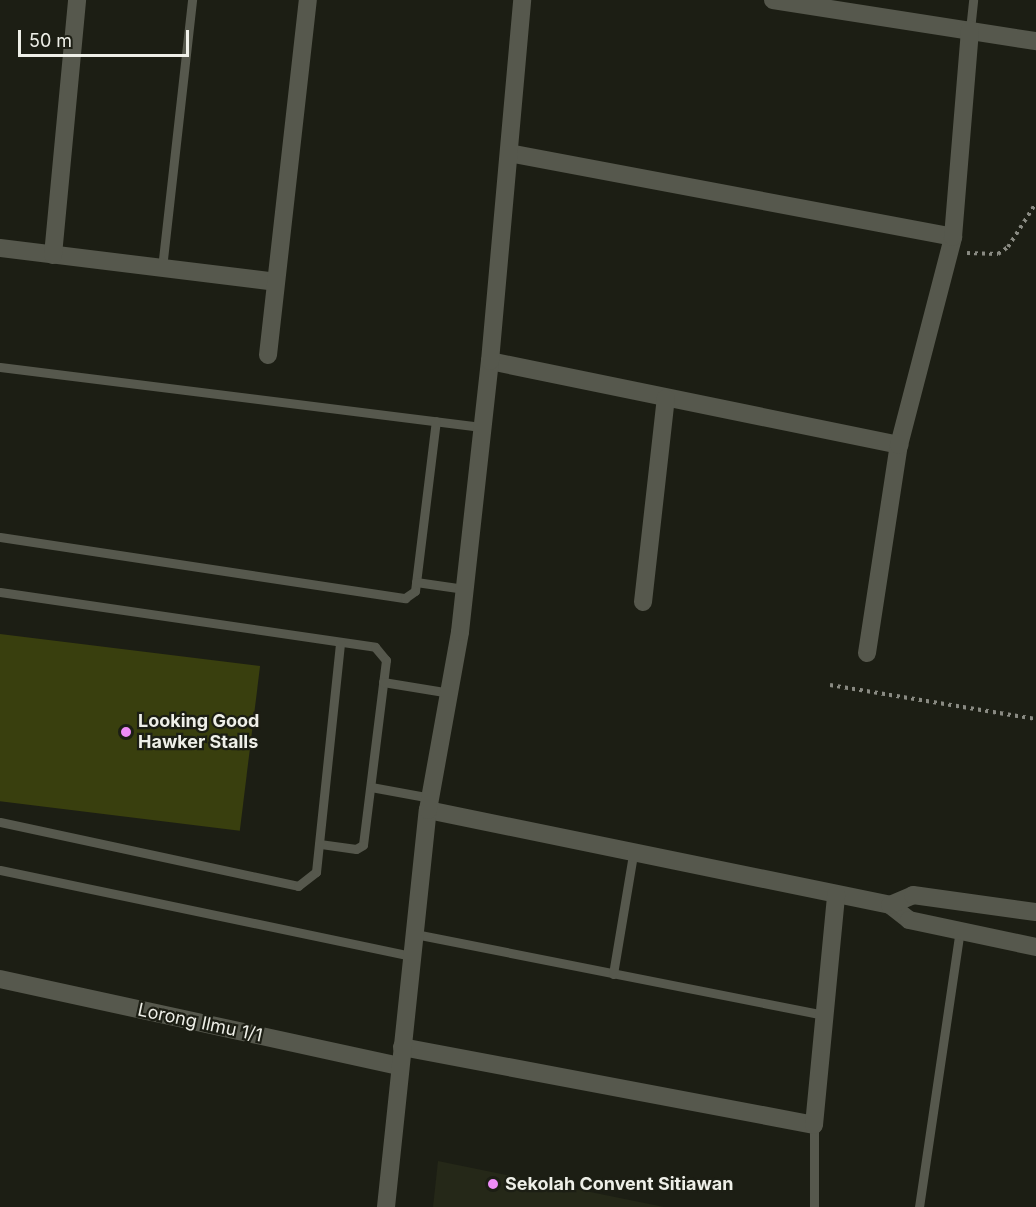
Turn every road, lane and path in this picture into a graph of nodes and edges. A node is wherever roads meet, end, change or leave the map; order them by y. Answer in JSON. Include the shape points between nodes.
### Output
{"nodes":[{"id":1,"x":77,"y":0,"type":"edge"},
{"id":2,"x":192,"y":0,"type":"edge"},
{"id":3,"x":308,"y":0,"type":"edge"},
{"id":4,"x":522,"y":0,"type":"edge"},
{"id":5,"x":772,"y":0,"type":"edge"},
{"id":6,"x":973,"y":0,"type":"edge"},
{"id":7,"x":970,"y":30,"type":"junction"},
{"id":8,"x":1036,"y":41,"type":"edge"},
{"id":9,"x":509,"y":153,"type":"junction"},
{"id":10,"x":1036,"y":203,"type":"edge"},
{"id":11,"x":952,"y":244,"type":"junction"},
{"id":12,"x":0,"y":248,"type":"edge"},
{"id":13,"x":53,"y":255,"type":"junction"},
{"id":14,"x":162,"y":268,"type":"junction"},
{"id":15,"x":275,"y":282,"type":"junction"},
{"id":16,"x":268,"y":355,"type":"dead end"},
{"id":17,"x":490,"y":361,"type":"junction"},
{"id":18,"x":0,"y":367,"type":"edge"},
{"id":19,"x":666,"y":398,"type":"junction"},
{"id":20,"x":436,"y":421,"type":"junction"},
{"id":21,"x":483,"y":427,"type":"junction"},
{"id":22,"x":900,"y":445,"type":"junction"},
{"id":23,"x":0,"y":537,"type":"edge"},
{"id":24,"x":416,"y":582,"type":"junction"},
{"id":25,"x":465,"y":589,"type":"junction"},
{"id":26,"x":0,"y":592,"type":"edge"},
{"id":27,"x":643,"y":602,"type":"dead end"},
{"id":28,"x":340,"y":642,"type":"junction"},
{"id":29,"x":867,"y":652,"type":"dead end"},
{"id":30,"x":383,"y":682,"type":"junction"},
{"id":31,"x":830,"y":685,"type":"dead end"},
{"id":32,"x":450,"y":693,"type":"junction"},
{"id":33,"x":1036,"y":719,"type":"edge"},
{"id":34,"x":371,"y":787,"type":"junction"},
{"id":35,"x":430,"y":804,"type":"junction"},
{"id":36,"x":0,"y":822,"type":"edge"},
{"id":37,"x":319,"y":844,"type":"junction"},
{"id":38,"x":633,"y":855,"type":"junction"},
{"id":39,"x":0,"y":870,"type":"edge"},
{"id":40,"x":836,"y":895,"type":"junction"},
{"id":41,"x":890,"y":905,"type":"junction"},
{"id":42,"x":1036,"y":912,"type":"edge"},
{"id":43,"x":960,"y":931,"type":"junction"},
{"id":44,"x":415,"y":934,"type":"junction"},
{"id":45,"x":1036,"y":947,"type":"edge"},
{"id":46,"x":413,"y":956,"type":"junction"},
{"id":47,"x":613,"y":974,"type":"junction"},
{"id":48,"x":0,"y":979,"type":"edge"},
{"id":49,"x":824,"y":1015,"type":"junction"},
{"id":50,"x":402,"y":1047,"type":"junction"},
{"id":51,"x":400,"y":1066,"type":"junction"},
{"id":52,"x":814,"y":1125,"type":"junction"},
{"id":53,"x":386,"y":1207,"type":"edge"},
{"id":54,"x":814,"y":1207,"type":"edge"},
{"id":55,"x":919,"y":1207,"type":"edge"}],
"edges":[{"from":1,"to":13,"type":"street"},
{"from":2,"to":14,"type":"lane"},
{"from":3,"to":15,"type":"street"},
{"from":4,"to":9,"type":"street"},
{"from":5,"to":7,"type":"street"},
{"from":6,"to":7,"type":"lane"},
{"from":7,"to":8,"type":"street"},
{"from":7,"to":11,"type":"street"},
{"from":9,"to":11,"type":"street"},
{"from":9,"to":17,"type":"street"},
{"from":10,"to":11,"type":"path","via":[[1008,247],[998,254],[980,256]]},
{"from":11,"to":22,"type":"street"},
{"from":12,"to":13,"type":"street"},
{"from":13,"to":14,"type":"street"},
{"from":14,"to":15,"type":"street"},
{"from":15,"to":16,"type":"street"},
{"from":17,"to":19,"type":"street"},
{"from":17,"to":21,"type":"street"},
{"from":18,"to":20,"type":"lane"},
{"from":19,"to":22,"type":"street"},
{"from":19,"to":27,"type":"street"},
{"from":20,"to":21,"type":"lane"},
{"from":20,"to":24,"type":"lane"},
{"from":21,"to":25,"type":"street"},
{"from":22,"to":29,"type":"street"},
{"from":23,"to":24,"type":"lane","via":[[405,598],[414,591]]},
{"from":24,"to":25,"type":"lane"},
{"from":25,"to":32,"type":"street"},
{"from":26,"to":28,"type":"lane"},
{"from":28,"to":30,"type":"lane","via":[[375,647],[386,660]]},
{"from":28,"to":37,"type":"lane"},
{"from":30,"to":32,"type":"lane"},
{"from":30,"to":34,"type":"lane"},
{"from":31,"to":33,"type":"path"},
{"from":32,"to":35,"type":"street"},
{"from":34,"to":35,"type":"lane"},
{"from":34,"to":37,"type":"lane","via":[[363,845],[356,849]]},
{"from":35,"to":38,"type":"street"},
{"from":35,"to":44,"type":"street"},
{"from":36,"to":37,"type":"lane","via":[[298,886],[316,872]]},
{"from":38,"to":40,"type":"street"},
{"from":38,"to":47,"type":"lane"},
{"from":39,"to":46,"type":"lane"},
{"from":40,"to":41,"type":"street"},
{"from":40,"to":49,"type":"street"},
{"from":41,"to":42,"type":"street","via":[[913,895]]},
{"from":41,"to":43,"type":"street","via":[[909,920]]},
{"from":43,"to":45,"type":"street"},
{"from":43,"to":55,"type":"lane"},
{"from":44,"to":46,"type":"street"},
{"from":44,"to":47,"type":"lane"},
{"from":46,"to":50,"type":"street"},
{"from":47,"to":49,"type":"lane"},
{"from":48,"to":51,"type":"street","name":"Lorong Ilmu 1/1"},
{"from":49,"to":52,"type":"street"},
{"from":50,"to":51,"type":"street"},
{"from":50,"to":52,"type":"street"},
{"from":51,"to":53,"type":"street"},
{"from":52,"to":54,"type":"lane"}]}
